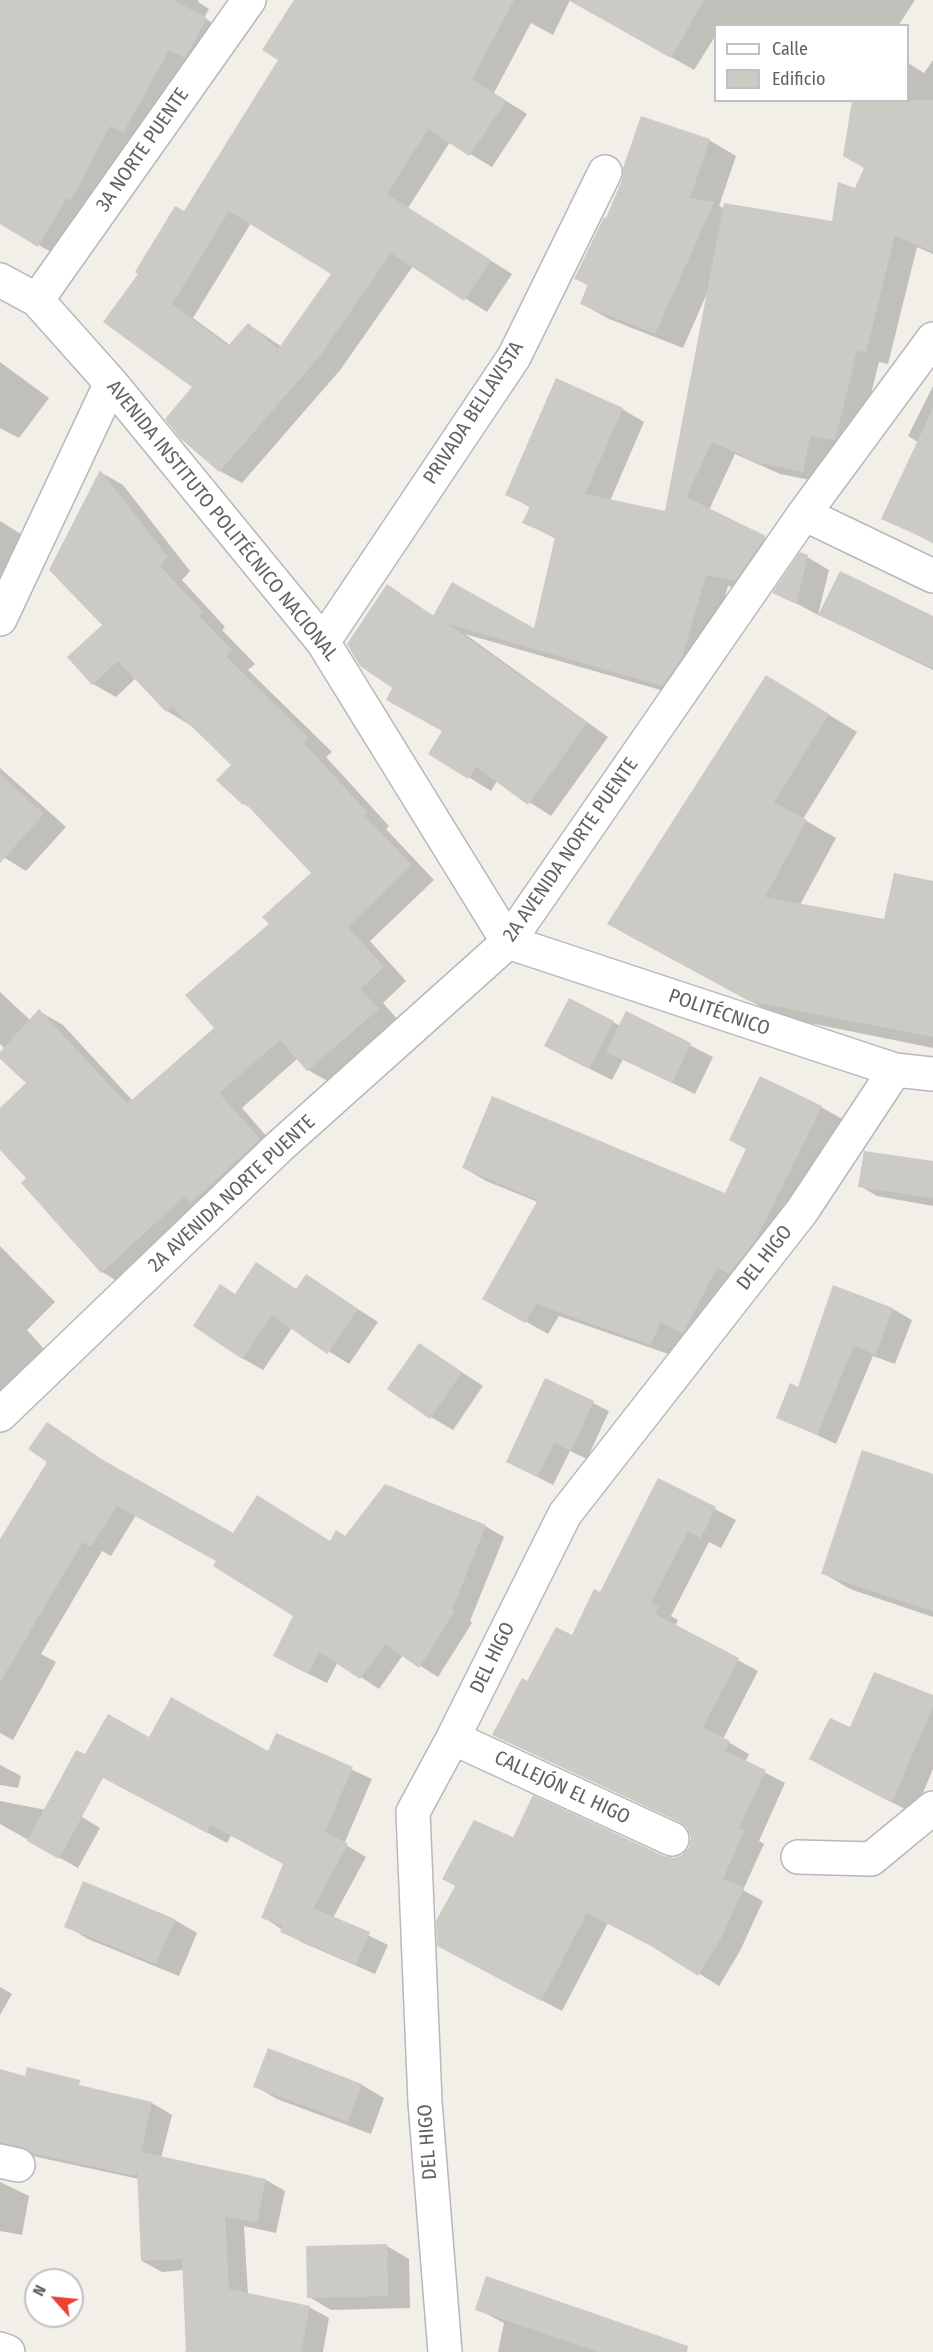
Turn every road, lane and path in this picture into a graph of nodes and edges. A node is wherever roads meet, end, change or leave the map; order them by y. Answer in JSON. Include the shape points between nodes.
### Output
{"nodes":[{"id":1,"x":249,"y":0,"type":"edge"},
{"id":2,"x":604,"y":172,"type":"dead end"},
{"id":3,"x":0,"y":280,"type":"edge"},
{"id":4,"x":37,"y":300,"type":"junction"},
{"id":5,"x":933,"y":339,"type":"edge"},
{"id":6,"x":111,"y":383,"type":"junction"},
{"id":7,"x":804,"y":514,"type":"junction"},
{"id":8,"x":933,"y":576,"type":"edge"},
{"id":9,"x":0,"y":619,"type":"edge"},
{"id":10,"x":323,"y":642,"type":"junction"},
{"id":11,"x":508,"y":942,"type":"junction"},
{"id":12,"x":895,"y":1070,"type":"junction"},
{"id":13,"x":933,"y":1074,"type":"edge"},
{"id":14,"x":0,"y":1415,"type":"edge"},
{"id":15,"x":453,"y":1738,"type":"junction"},
{"id":16,"x":933,"y":1808,"type":"edge"},
{"id":17,"x":672,"y":1839,"type":"dead end"},
{"id":18,"x":798,"y":1857,"type":"dead end"},
{"id":19,"x":0,"y":2349,"type":"edge"},
{"id":20,"x":8,"y":2352,"type":"edge"},
{"id":21,"x":445,"y":2352,"type":"edge"}],
"edges":[{"from":1,"to":4,"type":"street","name":"3A NORTE PUENTE"},
{"from":2,"to":10,"type":"street","name":"PRIVADA BELLAVISTA","via":[[514,357]]},
{"from":3,"to":4,"type":"street","name":"AVENIDA INSTITUTO POLITÉCNICO NACIONAL"},
{"from":4,"to":6,"type":"street","name":"AVENIDA INSTITUTO POLITÉCNICO NACIONAL"},
{"from":5,"to":7,"type":"street","name":"2A AVENIDA NORTE PUENTE"},
{"from":6,"to":9,"type":"street"},
{"from":6,"to":10,"type":"street","name":"AVENIDA INSTITUTO POLITÉCNICO NACIONAL"},
{"from":7,"to":8,"type":"street"},
{"from":7,"to":11,"type":"street","name":"2A AVENIDA NORTE PUENTE"},
{"from":10,"to":11,"type":"street","name":"AVENIDA INSTITUTO POLITÉCNICO NACIONAL"},
{"from":11,"to":12,"type":"street","name":"POLITÉCNICO"},
{"from":11,"to":14,"type":"street","name":"2A AVENIDA NORTE PUENTE","via":[[279,1147]]},
{"from":12,"to":13,"type":"street","name":"POLITÉCNICO"},
{"from":12,"to":15,"type":"street","name":"DEL HIGO","via":[[802,1211],[565,1514]]},
{"from":15,"to":17,"type":"street","name":"CALLEJÓN EL HIGO"},
{"from":15,"to":21,"type":"street","name":"DEL HIGO","via":[[413,1812],[424,2102]]},
{"from":16,"to":18,"type":"street","via":[[871,1859]]},
{"from":19,"to":20,"type":"street"}]}
